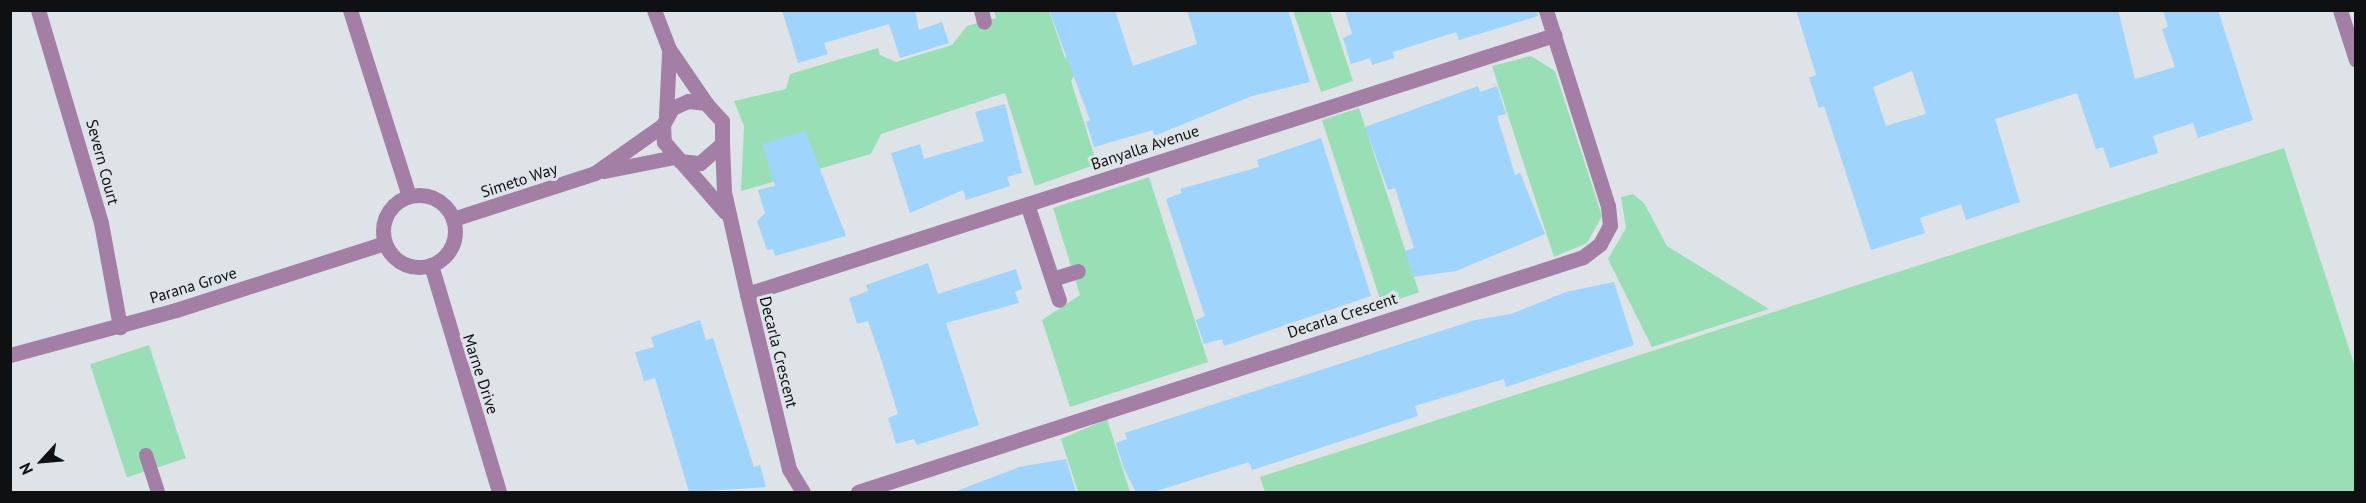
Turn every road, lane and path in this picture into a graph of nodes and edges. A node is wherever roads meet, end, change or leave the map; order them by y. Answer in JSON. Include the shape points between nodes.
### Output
{"nodes":[{"id":1,"x":38,"y":10,"type":"edge"},
{"id":2,"x":350,"y":10,"type":"edge"},
{"id":3,"x":654,"y":10,"type":"edge"},
{"id":4,"x":1546,"y":10,"type":"edge"},
{"id":5,"x":2340,"y":10,"type":"edge"},
{"id":6,"x":1554,"y":34,"type":"junction"},
{"id":7,"x":669,"y":49,"type":"junction"},
{"id":8,"x":2355,"y":60,"type":"edge"},
{"id":9,"x":706,"y":103,"type":"junction"},
{"id":10,"x":665,"y":120,"type":"junction"},
{"id":11,"x":722,"y":144,"type":"junction"},
{"id":12,"x":677,"y":159,"type":"junction"},
{"id":13,"x":595,"y":173,"type":"junction"},
{"id":14,"x":409,"y":196,"type":"junction"},
{"id":15,"x":1027,"y":204,"type":"junction"},
{"id":16,"x":729,"y":216,"type":"junction"},
{"id":17,"x":453,"y":219,"type":"junction"},
{"id":18,"x":385,"y":243,"type":"junction"},
{"id":19,"x":430,"y":266,"type":"junction"},
{"id":20,"x":1078,"y":271,"type":"dead end"},
{"id":21,"x":1052,"y":279,"type":"junction"},
{"id":22,"x":747,"y":294,"type":"junction"},
{"id":23,"x":1059,"y":300,"type":"dead end"},
{"id":24,"x":120,"y":327,"type":"junction"},
{"id":25,"x":10,"y":356,"type":"edge"},
{"id":26,"x":146,"y":455,"type":"dead end"},
{"id":27,"x":158,"y":492,"type":"edge"},
{"id":28,"x":499,"y":492,"type":"edge"},
{"id":29,"x":803,"y":492,"type":"edge"},
{"id":30,"x":858,"y":492,"type":"edge"}],
"edges":[{"from":1,"to":24,"type":"street","name":"Severn Court","via":[[101,223]]},
{"from":2,"to":14,"type":"street"},
{"from":3,"to":7,"type":"street"},
{"from":4,"to":6,"type":"street","name":"Decarla Crescent"},
{"from":5,"to":8,"type":"street"},
{"from":6,"to":15,"type":"street","name":"Banyalla Avenue"},
{"from":6,"to":30,"type":"street","name":"Decarla Crescent","via":[[1608,206],[1610,225],[1600,244],[1583,257]]},
{"from":7,"to":9,"type":"street"},
{"from":7,"to":10,"type":"street"},
{"from":9,"to":10,"type":"street","via":[[688,101]]},
{"from":9,"to":11,"type":"street","via":[[722,121]]},
{"from":10,"to":12,"type":"street","via":[[664,142]]},
{"from":10,"to":13,"type":"street","name":"Simeto Way"},
{"from":11,"to":12,"type":"street","via":[[700,163]]},
{"from":11,"to":16,"type":"street","name":"Decarla Crescent"},
{"from":12,"to":13,"type":"street","name":"Simeto Way"},
{"from":12,"to":16,"type":"street","name":"Decarla Crescent"},
{"from":13,"to":17,"type":"street","name":"Simeto Way"},
{"from":14,"to":17,"type":"street","via":[[431,196]]},
{"from":14,"to":18,"type":"street","via":[[385,220]]},
{"from":15,"to":21,"type":"street"},
{"from":15,"to":22,"type":"street","name":"Banyalla Avenue"},
{"from":16,"to":22,"type":"street","name":"Decarla Crescent"},
{"from":17,"to":19,"type":"street","via":[[454,241]]},
{"from":18,"to":19,"type":"street","via":[[409,266]]},
{"from":18,"to":24,"type":"street","name":"Parana Grove"},
{"from":19,"to":28,"type":"street","name":"Marne Drive"},
{"from":20,"to":21,"type":"street"},
{"from":21,"to":23,"type":"street"},
{"from":22,"to":29,"type":"street","name":"Decarla Crescent","via":[[789,469]]},
{"from":24,"to":25,"type":"street","name":"Parana Grove"},
{"from":26,"to":27,"type":"lane"}]}
